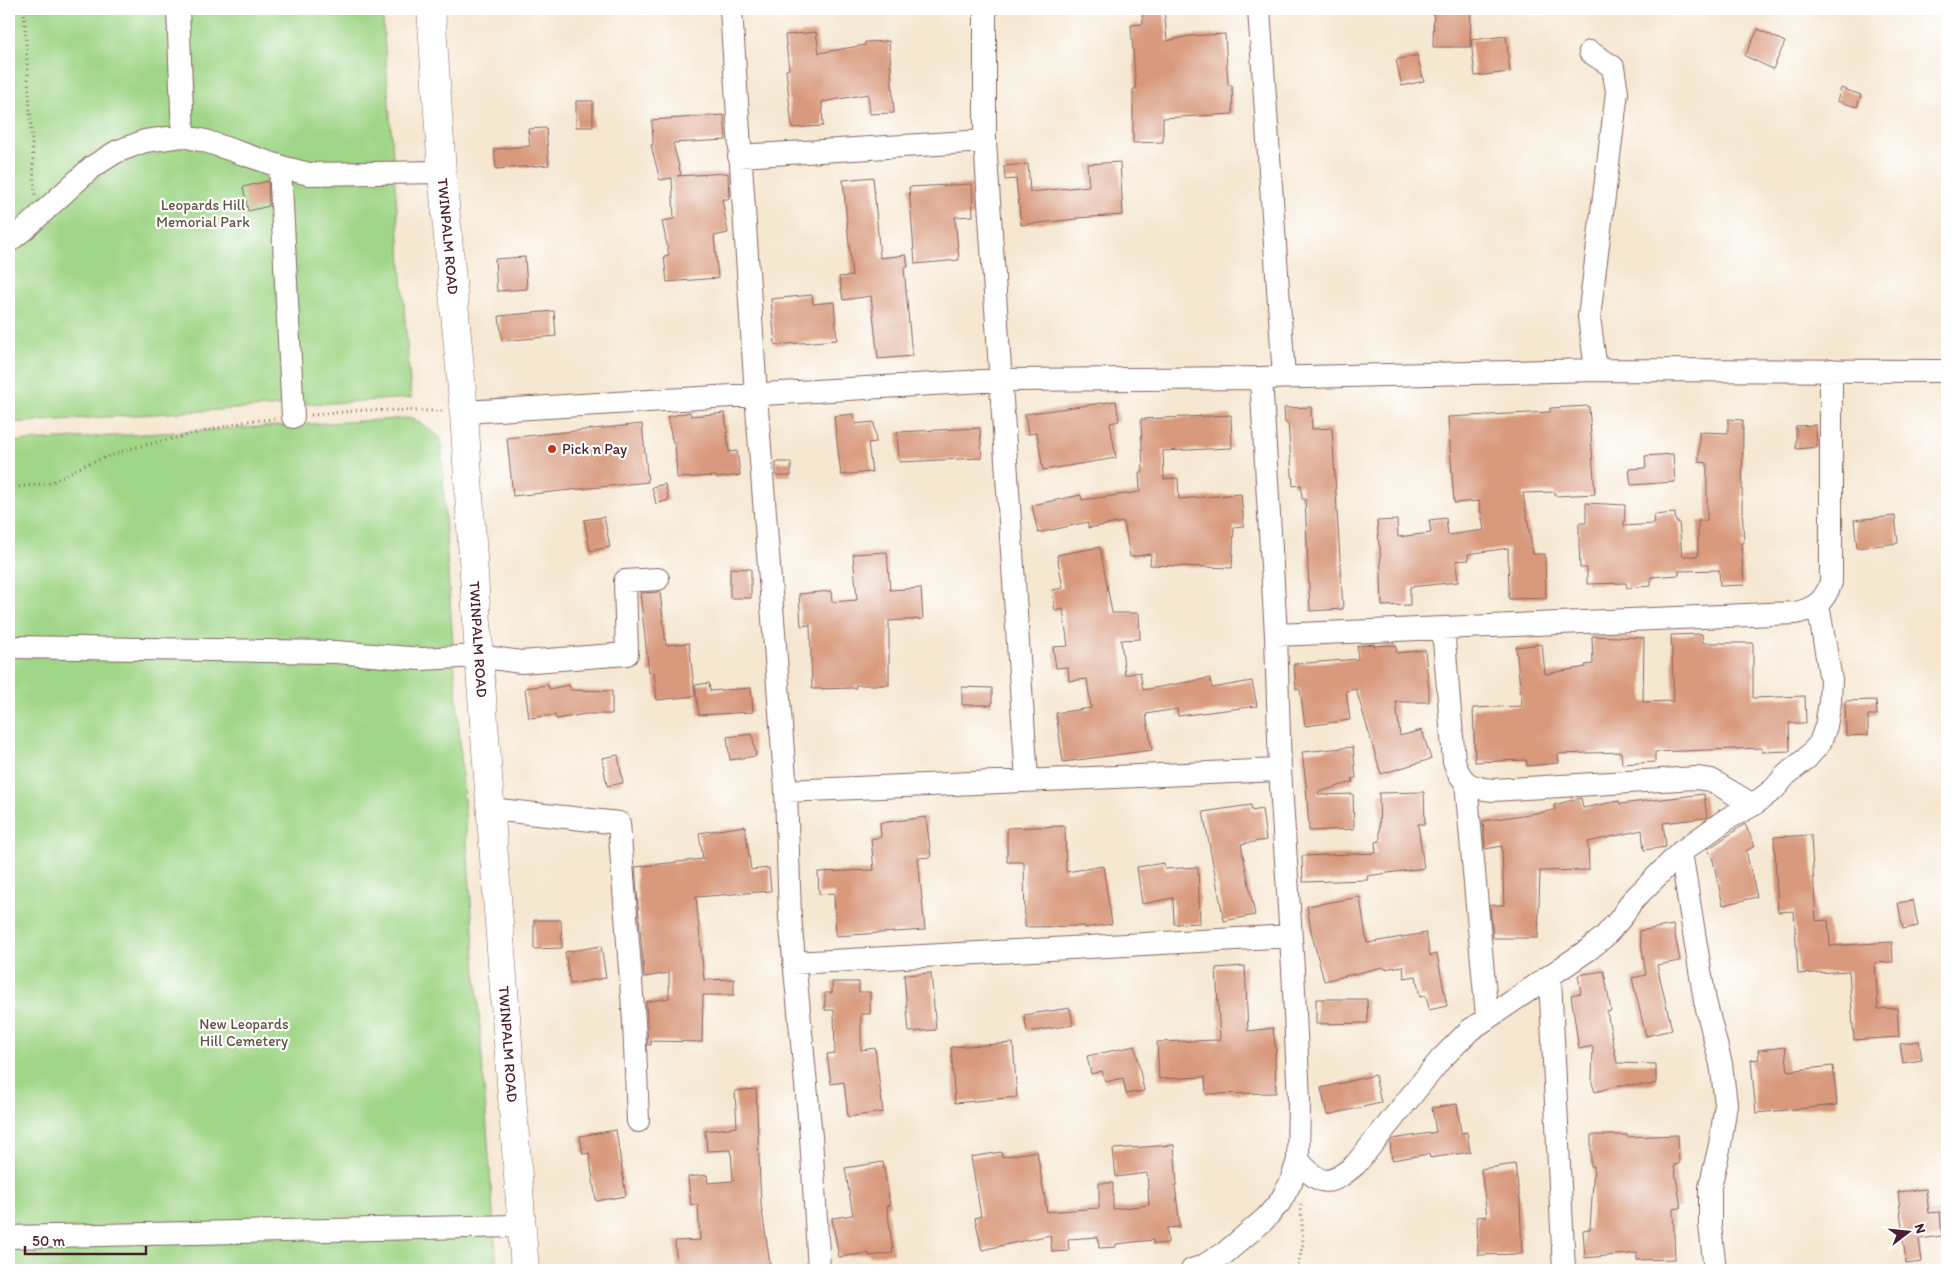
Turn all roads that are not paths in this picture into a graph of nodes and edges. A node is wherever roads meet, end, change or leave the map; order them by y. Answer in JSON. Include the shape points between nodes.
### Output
{"nodes":[{"id":1,"x":178,"y":9,"type":"edge"},
{"id":2,"x":431,"y":9,"type":"edge"},
{"id":3,"x":731,"y":9,"type":"edge"},
{"id":4,"x":985,"y":9,"type":"edge"},
{"id":5,"x":1259,"y":9,"type":"edge"},
{"id":6,"x":1590,"y":52,"type":"dead end"},
{"id":7,"x":183,"y":136,"type":"junction"},
{"id":8,"x":986,"y":141,"type":"junction"},
{"id":9,"x":739,"y":156,"type":"junction"},
{"id":10,"x":280,"y":166,"type":"junction"},
{"id":11,"x":442,"y":172,"type":"junction"},
{"id":12,"x":9,"y":241,"type":"edge"},
{"id":13,"x":1596,"y":370,"type":"junction"},
{"id":14,"x":1831,"y":370,"type":"junction"},
{"id":15,"x":1947,"y":371,"type":"edge"},
{"id":16,"x":1284,"y":377,"type":"junction"},
{"id":17,"x":1261,"y":378,"type":"junction"},
{"id":18,"x":1000,"y":380,"type":"junction"},
{"id":19,"x":756,"y":395,"type":"junction"},
{"id":20,"x":464,"y":412,"type":"junction"},
{"id":21,"x":293,"y":417,"type":"road end"},
{"id":22,"x":658,"y":579,"type":"dead end"},
{"id":23,"x":1818,"y":605,"type":"junction"},
{"id":24,"x":1443,"y":628,"type":"junction"},
{"id":25,"x":1276,"y":635,"type":"junction"},
{"id":26,"x":9,"y":647,"type":"edge"},
{"id":27,"x":479,"y":656,"type":"junction"},
{"id":28,"x":1280,"y":770,"type":"junction"},
{"id":29,"x":1027,"y":780,"type":"junction"},
{"id":30,"x":1466,"y":783,"type":"junction"},
{"id":31,"x":786,"y":791,"type":"junction"},
{"id":32,"x":1753,"y":805,"type":"junction"},
{"id":33,"x":490,"y":809,"type":"junction"},
{"id":34,"x":1680,"y":852,"type":"junction"},
{"id":35,"x":1290,"y":936,"type":"junction"},
{"id":36,"x":794,"y":963,"type":"junction"},
{"id":37,"x":1550,"y":977,"type":"junction"},
{"id":38,"x":1487,"y":1018,"type":"junction"},
{"id":39,"x":638,"y":1121,"type":"dead end"},
{"id":40,"x":1298,"y":1160,"type":"junction"},
{"id":41,"x":521,"y":1226,"type":"junction"},
{"id":42,"x":9,"y":1237,"type":"edge"},
{"id":43,"x":524,"y":1270,"type":"edge"},
{"id":44,"x":819,"y":1270,"type":"edge"},
{"id":45,"x":1192,"y":1270,"type":"edge"},
{"id":46,"x":1564,"y":1270,"type":"edge"},
{"id":47,"x":1715,"y":1270,"type":"edge"}],
"edges":[{"from":1,"to":7,"type":"street"},
{"from":2,"to":11,"type":"main road","name":"TWINPALM ROAD"},
{"from":3,"to":9,"type":"street"},
{"from":4,"to":8,"type":"street"},
{"from":5,"to":16,"type":"street"},
{"from":6,"to":13,"type":"street","via":[[1613,67],[1617,92],[1589,317]]},
{"from":7,"to":10,"type":"street"},
{"from":7,"to":12,"type":"street","via":[[145,141],[116,152],[92,167]]},
{"from":8,"to":9,"type":"street"},
{"from":8,"to":18,"type":"street"},
{"from":9,"to":19,"type":"street"},
{"from":10,"to":11,"type":"street","via":[[309,174]]},
{"from":10,"to":21,"type":"street"},
{"from":11,"to":20,"type":"main road","name":"TWINPALM ROAD"},
{"from":13,"to":14,"type":"street"},
{"from":13,"to":16,"type":"street"},
{"from":14,"to":15,"type":"street"},
{"from":14,"to":23,"type":"street","via":[[1831,582]]},
{"from":16,"to":17,"type":"street"},
{"from":17,"to":18,"type":"street"},
{"from":17,"to":25,"type":"street"},
{"from":18,"to":19,"type":"street"},
{"from":18,"to":29,"type":"street"},
{"from":19,"to":20,"type":"street"},
{"from":19,"to":31,"type":"street"},
{"from":20,"to":27,"type":"main road","name":"TWINPALM ROAD"},
{"from":22,"to":27,"type":"street","via":[[624,581],[627,654],[521,662]]},
{"from":23,"to":24,"type":"street","via":[[1796,613]]},
{"from":23,"to":32,"type":"street","via":[[1831,680],[1823,734],[1807,758]]},
{"from":24,"to":25,"type":"street"},
{"from":24,"to":30,"type":"street","via":[[1454,761]]},
{"from":25,"to":28,"type":"street"},
{"from":26,"to":27,"type":"street","via":[[336,652],[421,659]]},
{"from":27,"to":33,"type":"main road","name":"TWINPALM ROAD"},
{"from":28,"to":29,"type":"street"},
{"from":28,"to":35,"type":"street"},
{"from":29,"to":31,"type":"street"},
{"from":30,"to":32,"type":"street","via":[[1478,789],[1493,790],[1696,778],[1711,780]]},
{"from":30,"to":38,"type":"street"},
{"from":31,"to":36,"type":"street"},
{"from":32,"to":34,"type":"street"},
{"from":33,"to":39,"type":"street","via":[[619,823]]},
{"from":33,"to":41,"type":"main road","name":"TWINPALM ROAD"},
{"from":34,"to":37,"type":"street","via":[[1632,901],[1604,937]]},
{"from":34,"to":47,"type":"street","via":[[1726,1104],[1710,1187]]},
{"from":35,"to":36,"type":"street"},
{"from":35,"to":40,"type":"street","via":[[1299,1101]]},
{"from":36,"to":44,"type":"street","via":[[811,1137]]},
{"from":37,"to":38,"type":"street"},
{"from":37,"to":46,"type":"street"},
{"from":38,"to":40,"type":"street","via":[[1446,1054],[1356,1164],[1345,1173],[1332,1181],[1319,1181]]},
{"from":40,"to":45,"type":"street","via":[[1288,1189],[1265,1219],[1225,1253]]},
{"from":41,"to":42,"type":"street"},
{"from":41,"to":43,"type":"main road","name":"TWINPALM ROAD"}]}
